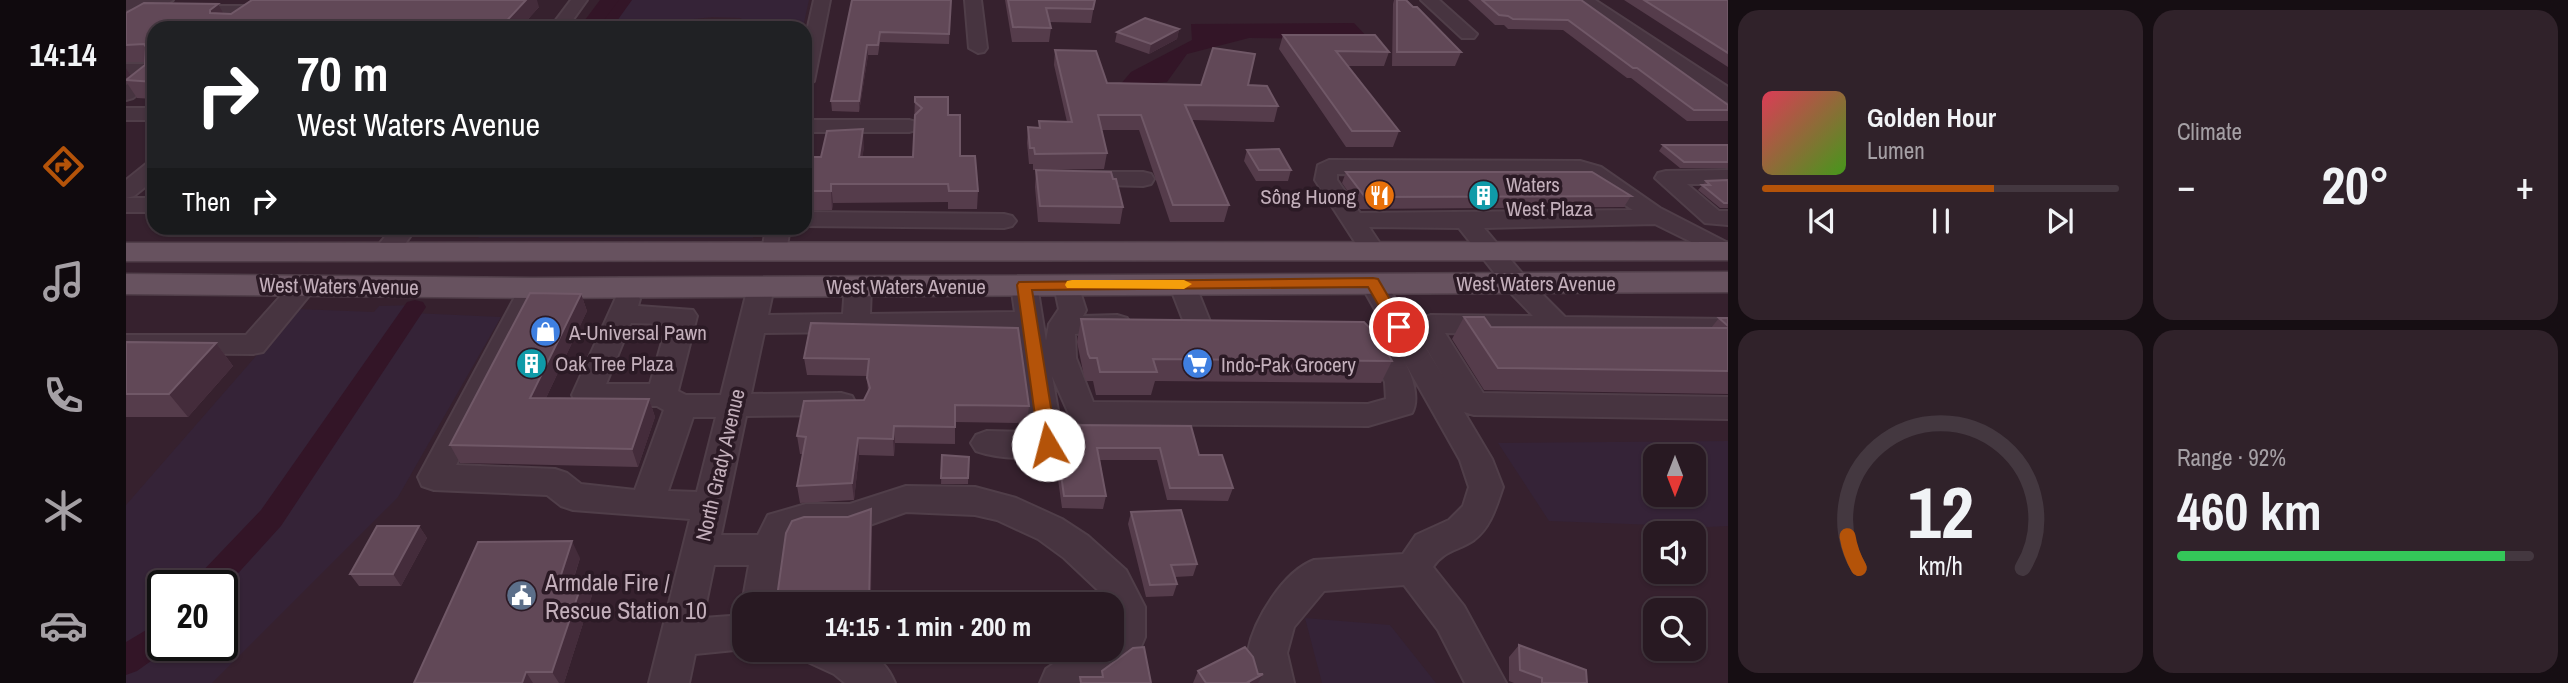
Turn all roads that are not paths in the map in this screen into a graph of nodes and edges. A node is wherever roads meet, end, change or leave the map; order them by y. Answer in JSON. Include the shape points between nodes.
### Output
{"nodes":[{"id":1,"x":579,"y":0,"type":"edge"},
{"id":2,"x":822,"y":0,"type":"edge"},
{"id":3,"x":973,"y":0,"type":"edge"},
{"id":4,"x":1429,"y":0,"type":"edge"},
{"id":5,"x":1584,"y":0,"type":"edge"},
{"id":6,"x":163,"y":1,"type":"edge"},
{"id":7,"x":263,"y":2,"type":"edge"},
{"id":8,"x":132,"y":9,"type":"edge"},
{"id":9,"x":239,"y":21,"type":"edge"},
{"id":10,"x":563,"y":21,"type":"edge"},
{"id":11,"x":1468,"y":34,"type":"dead end"},
{"id":12,"x":812,"y":48,"type":"edge"},
{"id":13,"x":978,"y":48,"type":"dead end"},
{"id":14,"x":126,"y":70,"type":"edge"},
{"id":15,"x":147,"y":70,"type":"edge"},
{"id":16,"x":126,"y":82,"type":"edge"},
{"id":17,"x":1725,"y":93,"type":"edge"},
{"id":18,"x":126,"y":94,"type":"edge"},
{"id":19,"x":126,"y":114,"type":"edge"},
{"id":20,"x":147,"y":114,"type":"edge"},
{"id":21,"x":812,"y":126,"type":"edge"},
{"id":22,"x":909,"y":126,"type":"dead end"},
{"id":23,"x":147,"y":174,"type":"edge"},
{"id":24,"x":1143,"y":178,"type":"dead end"},
{"id":25,"x":1049,"y":179,"type":"edge"},
{"id":26,"x":1714,"y":182,"type":"edge"},
{"id":27,"x":126,"y":191,"type":"edge"},
{"id":28,"x":1659,"y":217,"type":"junction"},
{"id":29,"x":1728,"y":218,"type":"edge"},
{"id":30,"x":812,"y":220,"type":"edge"},
{"id":31,"x":1353,"y":220,"type":"junction"},
{"id":32,"x":1466,"y":221,"type":"junction"},
{"id":33,"x":398,"y":235,"type":"edge"},
{"id":34,"x":1005,"y":236,"type":"junction"},
{"id":35,"x":776,"y":239,"type":"edge"},
{"id":36,"x":1170,"y":251,"type":"junction"},
{"id":37,"x":1373,"y":251,"type":"junction"},
{"id":38,"x":1726,"y":251,"type":"edge"},
{"id":39,"x":126,"y":252,"type":"edge"},
{"id":40,"x":1492,"y":252,"type":"junction"},
{"id":41,"x":384,"y":253,"type":"junction"},
{"id":42,"x":1728,"y":282,"type":"edge"},
{"id":43,"x":1373,"y":283,"type":"junction"},
{"id":44,"x":126,"y":284,"type":"edge"},
{"id":45,"x":1182,"y":284,"type":"junction"},
{"id":46,"x":1517,"y":284,"type":"junction"},
{"id":47,"x":1024,"y":285,"type":"junction"},
{"id":48,"x":1067,"y":285,"type":"junction"},
{"id":49,"x":304,"y":286,"type":"junction"},
{"id":50,"x":858,"y":286,"type":"junction"},
{"id":51,"x":761,"y":287,"type":"junction"},
{"id":52,"x":531,"y":288,"type":"junction"},
{"id":53,"x":626,"y":300,"type":"junction"},
{"id":54,"x":1030,"y":321,"type":"junction"},
{"id":55,"x":856,"y":323,"type":"junction"},
{"id":56,"x":1336,"y":323,"type":"edge"},
{"id":57,"x":753,"y":324,"type":"junction"},
{"id":58,"x":1063,"y":324,"type":"junction"},
{"id":59,"x":1556,"y":324,"type":"junction"},
{"id":60,"x":1728,"y":328,"type":"edge"},
{"id":61,"x":126,"y":344,"type":"edge"},
{"id":62,"x":671,"y":400,"type":"junction"},
{"id":63,"x":734,"y":403,"type":"junction"},
{"id":64,"x":854,"y":404,"type":"edge"},
{"id":65,"x":1728,"y":408,"type":"edge"},
{"id":66,"x":987,"y":443,"type":"dead end"},
{"id":67,"x":647,"y":504,"type":"junction"},
{"id":68,"x":710,"y":506,"type":"junction"},
{"id":69,"x":700,"y":550,"type":"junction"},
{"id":70,"x":768,"y":550,"type":"junction"},
{"id":71,"x":1413,"y":569,"type":"junction"},
{"id":72,"x":763,"y":592,"type":"edge"},
{"id":73,"x":1118,"y":592,"type":"edge"},
{"id":74,"x":1124,"y":603,"type":"edge"},
{"id":75,"x":732,"y":633,"type":"edge"},
{"id":76,"x":1124,"y":637,"type":"edge"},
{"id":77,"x":679,"y":638,"type":"junction"},
{"id":78,"x":849,"y":662,"type":"edge"},
{"id":79,"x":1089,"y":662,"type":"edge"},
{"id":80,"x":669,"y":683,"type":"edge"},
{"id":81,"x":875,"y":683,"type":"edge"},
{"id":82,"x":1060,"y":683,"type":"edge"},
{"id":83,"x":1274,"y":683,"type":"edge"},
{"id":84,"x":1486,"y":683,"type":"edge"}],
"edges":[{"from":1,"to":10,"type":"street"},
{"from":2,"to":12,"type":"street"},
{"from":3,"to":13,"type":"street"},
{"from":4,"to":11,"type":"street"},
{"from":5,"to":17,"type":"street"},
{"from":6,"to":7,"type":"street"},
{"from":6,"to":8,"type":"street"},
{"from":8,"to":9,"type":"street","via":[[254,11]]},
{"from":14,"to":15,"type":"street"},
{"from":16,"to":18,"type":"street","via":[[144,82]]},
{"from":19,"to":20,"type":"street"},
{"from":21,"to":22,"type":"street"},
{"from":23,"to":27,"type":"street"},
{"from":24,"to":25,"type":"street"},
{"from":26,"to":29,"type":"street","via":[[1666,178],[1713,218]]},
{"from":28,"to":31,"type":"street","via":[[1580,168],[1329,167],[1326,180]]},
{"from":28,"to":32,"type":"street"},
{"from":28,"to":38,"type":"street"},
{"from":30,"to":34,"type":"street"},
{"from":31,"to":32,"type":"street"},
{"from":31,"to":37,"type":"street"},
{"from":32,"to":40,"type":"street"},
{"from":33,"to":41,"type":"street"},
{"from":34,"to":35,"type":"main road","name":"West Waters Avenue"},
{"from":34,"to":36,"type":"main road","name":"West Waters Avenue"},
{"from":34,"to":51,"type":"main road","via":[[924,267],[806,268]]},
{"from":35,"to":41,"type":"main road","name":"West Waters Avenue"},
{"from":35,"to":52,"type":"main road","via":[[728,267],[589,268]]},
{"from":36,"to":37,"type":"main road","name":"West Waters Avenue"},
{"from":36,"to":45,"type":"main road"},
{"from":37,"to":40,"type":"main road","name":"West Waters Avenue"},
{"from":38,"to":40,"type":"main road","name":"West Waters Avenue"},
{"from":39,"to":41,"type":"main road","name":"West Waters Avenue"},
{"from":40,"to":46,"type":"street"},
{"from":42,"to":46,"type":"main road","name":"West Waters Avenue"},
{"from":43,"to":45,"type":"main road","name":"West Waters Avenue"},
{"from":43,"to":46,"type":"main road","name":"West Waters Avenue"},
{"from":43,"to":71,"type":"street","via":[[1476,459],[1486,487],[1477,514],[1461,530],[1428,545]]},
{"from":44,"to":49,"type":"main road","name":"West Waters Avenue"},
{"from":45,"to":48,"type":"main road","name":"West Waters Avenue"},
{"from":45,"to":58,"type":"street","via":[[1184,324]]},
{"from":46,"to":59,"type":"street"},
{"from":47,"to":48,"type":"main road","name":"West Waters Avenue"},
{"from":47,"to":50,"type":"main road","name":"West Waters Avenue"},
{"from":47,"to":54,"type":"street"},
{"from":48,"to":58,"type":"street","via":[[1073,310]]},
{"from":49,"to":52,"type":"main road","name":"West Waters Avenue"},
{"from":49,"to":61,"type":"street","via":[[253,345]]},
{"from":50,"to":51,"type":"main road","name":"West Waters Avenue"},
{"from":50,"to":55,"type":"street"},
{"from":51,"to":53,"type":"main road","name":"West Waters Avenue"},
{"from":51,"to":57,"type":"street","name":"North Grady Avenue"},
{"from":52,"to":53,"type":"main road","name":"West Waters Avenue"},
{"from":52,"to":67,"type":"street","via":[[434,477],[555,482],[573,497]]},
{"from":53,"to":62,"type":"street","via":[[683,316]]},
{"from":53,"to":62,"type":"street","via":[[587,395]]},
{"from":54,"to":55,"type":"street"},
{"from":54,"to":66,"type":"street","via":[[1048,445]]},
{"from":55,"to":57,"type":"street"},
{"from":56,"to":58,"type":"street","via":[[1350,323],[1378,345],[1400,382],[1401,405],[1368,415],[1083,413],[1067,378]]},
{"from":57,"to":63,"type":"street","name":"North Grady Avenue"},
{"from":59,"to":60,"type":"street"},
{"from":59,"to":65,"type":"street","via":[[1427,326],[1474,404]]},
{"from":62,"to":63,"type":"street"},
{"from":62,"to":67,"type":"street"},
{"from":63,"to":64,"type":"street"},
{"from":63,"to":68,"type":"street","name":"North Grady Avenue"},
{"from":67,"to":68,"type":"street"},
{"from":68,"to":69,"type":"street","name":"North Grady Avenue"},
{"from":69,"to":70,"type":"street"},
{"from":69,"to":77,"type":"street","name":"North Grady Avenue"},
{"from":70,"to":72,"type":"street"},
{"from":70,"to":73,"type":"street","via":[[780,525],[806,518],[850,518],[906,499],[975,500],[1050,529],[1113,581]]},
{"from":71,"to":83,"type":"street","via":[[1314,576],[1278,619],[1267,653]]},
{"from":71,"to":84,"type":"street","via":[[1451,618]]},
{"from":74,"to":76,"type":"street"},
{"from":75,"to":77,"type":"street"},
{"from":77,"to":80,"type":"street","name":"North Grady Avenue"},
{"from":78,"to":81,"type":"street"},
{"from":79,"to":82,"type":"street"}]}
